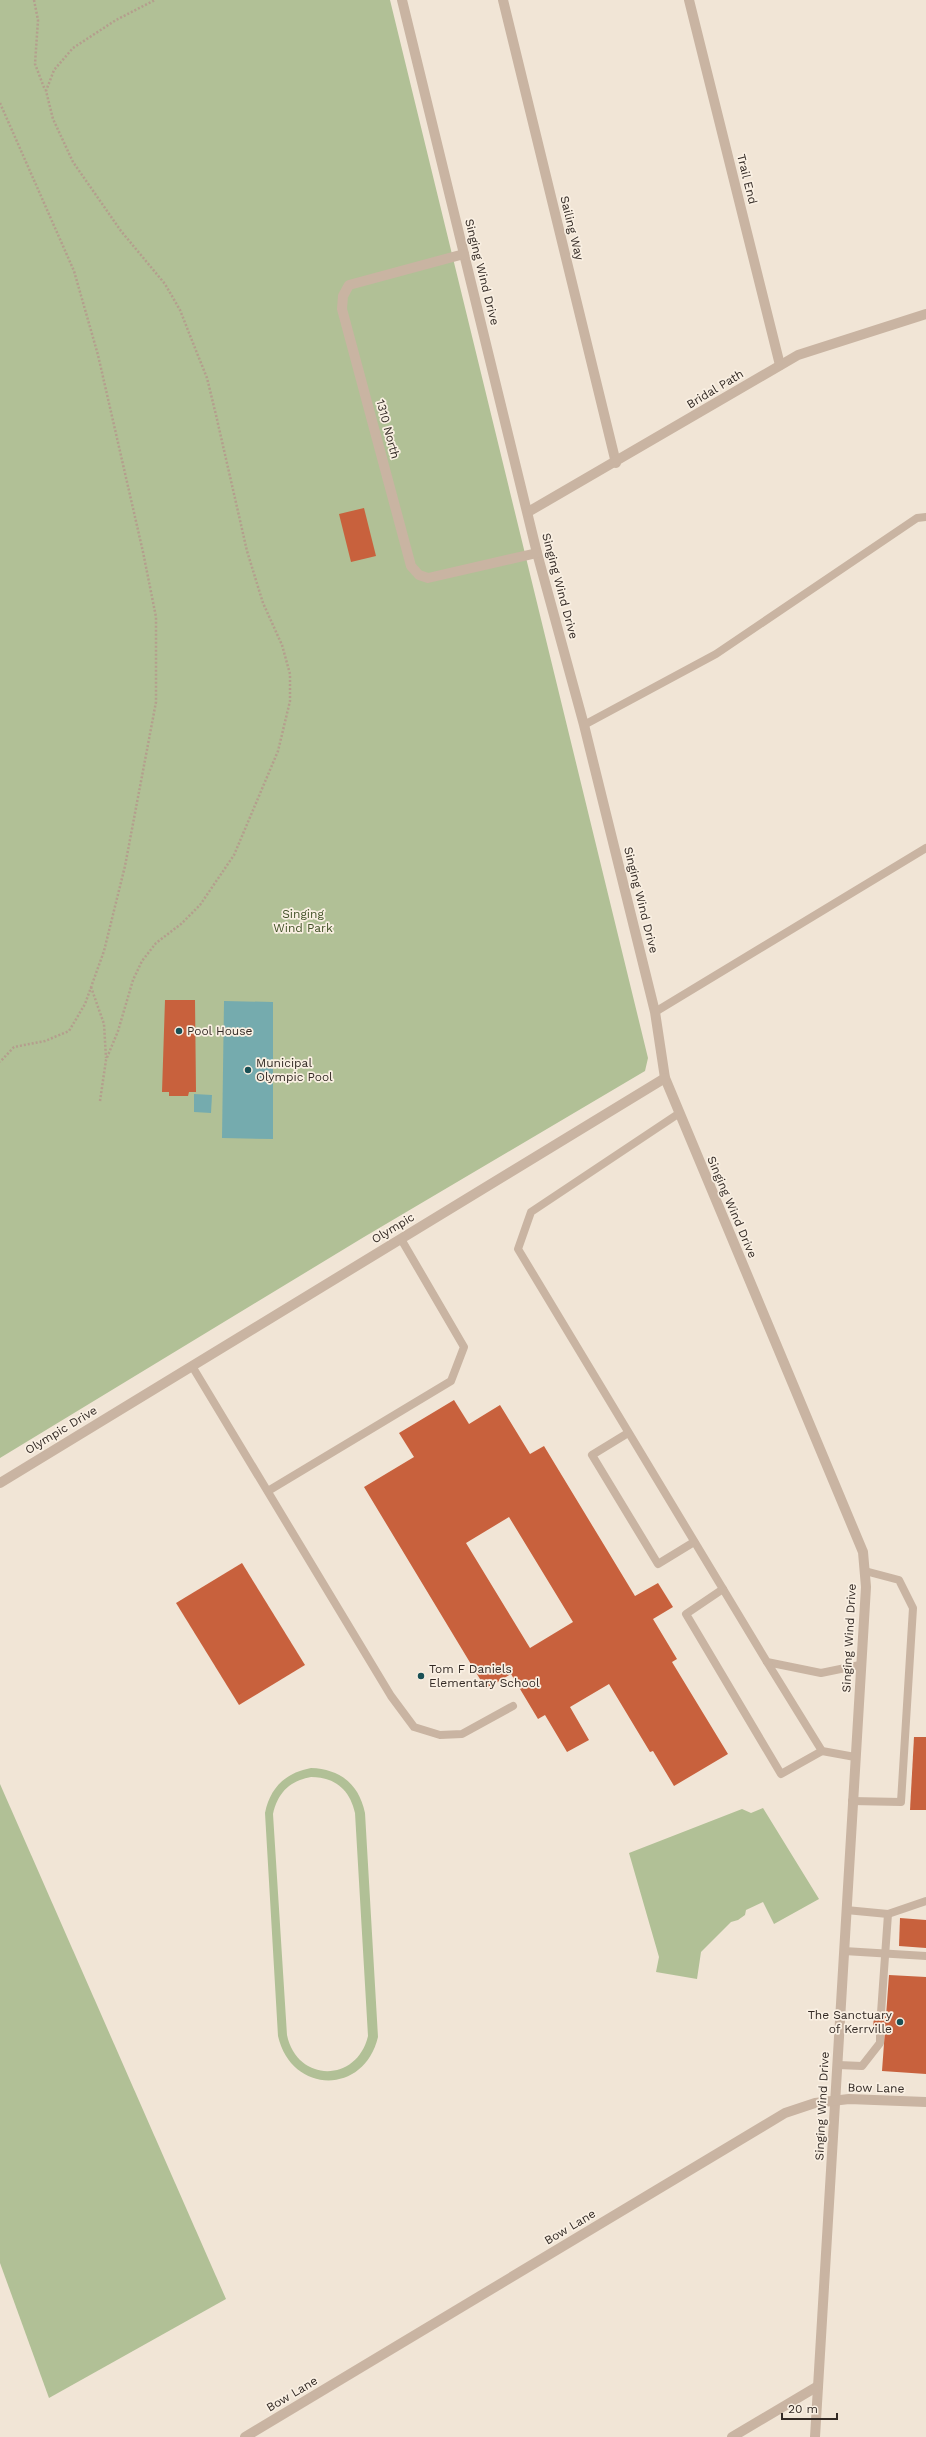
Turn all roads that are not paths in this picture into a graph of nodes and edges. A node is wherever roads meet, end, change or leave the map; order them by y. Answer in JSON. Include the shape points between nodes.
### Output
{"nodes":[{"id":1,"x":402,"y":0,"type":"edge"},
{"id":2,"x":502,"y":0,"type":"edge"},
{"id":3,"x":689,"y":0,"type":"edge"},
{"id":4,"x":464,"y":254,"type":"junction"},
{"id":5,"x":926,"y":314,"type":"edge"},
{"id":6,"x":780,"y":365,"type":"junction"},
{"id":7,"x":616,"y":463,"type":"junction"},
{"id":8,"x":528,"y":512,"type":"junction"},
{"id":9,"x":926,"y":516,"type":"edge"},
{"id":10,"x":537,"y":553,"type":"junction"},
{"id":11,"x":584,"y":725,"type":"junction"},
{"id":12,"x":926,"y":848,"type":"edge"},
{"id":13,"x":655,"y":1012,"type":"junction"},
{"id":14,"x":665,"y":1078,"type":"junction"},
{"id":15,"x":678,"y":1114,"type":"junction"},
{"id":16,"x":401,"y":1239,"type":"junction"},
{"id":17,"x":192,"y":1366,"type":"junction"},
{"id":18,"x":135,"y":1400,"type":"joint"},
{"id":19,"x":628,"y":1433,"type":"junction"},
{"id":20,"x":0,"y":1483,"type":"edge"},
{"id":21,"x":268,"y":1491,"type":"junction"},
{"id":22,"x":694,"y":1542,"type":"junction"},
{"id":23,"x":865,"y":1571,"type":"junction"},
{"id":24,"x":723,"y":1589,"type":"junction"},
{"id":25,"x":767,"y":1662,"type":"junction"},
{"id":26,"x":860,"y":1665,"type":"junction"},
{"id":27,"x":513,"y":1706,"type":"dead end"},
{"id":28,"x":822,"y":1751,"type":"junction"},
{"id":29,"x":855,"y":1758,"type":"junction"},
{"id":30,"x":852,"y":1801,"type":"junction"},
{"id":31,"x":926,"y":1901,"type":"edge"},
{"id":32,"x":846,"y":1910,"type":"junction"},
{"id":33,"x":888,"y":1914,"type":"junction"},
{"id":34,"x":844,"y":1951,"type":"junction"},
{"id":35,"x":885,"y":1953,"type":"junction"},
{"id":36,"x":926,"y":1956,"type":"edge"},
{"id":37,"x":881,"y":2013,"type":"dead end"},
{"id":38,"x":880,"y":2030,"type":"dead end"},
{"id":39,"x":838,"y":2065,"type":"junction"},
{"id":40,"x":835,"y":2100,"type":"junction"},
{"id":41,"x":926,"y":2102,"type":"edge"},
{"id":42,"x":818,"y":2386,"type":"junction"},
{"id":43,"x":245,"y":2437,"type":"edge"},
{"id":44,"x":732,"y":2437,"type":"edge"},
{"id":45,"x":815,"y":2437,"type":"edge"}],
"edges":[{"from":1,"to":4,"type":"street","name":"Singing Wind Drive"},
{"from":2,"to":7,"type":"street","name":"Sailing Way"},
{"from":3,"to":6,"type":"street","name":"Trail End"},
{"from":4,"to":8,"type":"street","name":"Singing Wind Drive"},
{"from":4,"to":10,"type":"street","name":"1310 North","via":[[349,285],[343,296],[342,309],[411,566],[419,575],[428,578]]},
{"from":5,"to":6,"type":"street","name":"Bridal Path","via":[[798,355]]},
{"from":6,"to":7,"type":"street","name":"Bridal Path"},
{"from":7,"to":8,"type":"street","name":"Bridal Path"},
{"from":8,"to":10,"type":"street","name":"Singing Wind Drive"},
{"from":9,"to":11,"type":"lane","via":[[918,518],[716,654]]},
{"from":10,"to":11,"type":"street","name":"Singing Wind Drive"},
{"from":11,"to":13,"type":"street","name":"Singing Wind Drive"},
{"from":12,"to":13,"type":"lane"},
{"from":13,"to":14,"type":"street","name":"Singing Wind Drive"},
{"from":14,"to":15,"type":"street","name":"Singing Wind Drive"},
{"from":14,"to":16,"type":"street","name":"Olympic"},
{"from":15,"to":19,"type":"lane","via":[[531,1212],[518,1249]]},
{"from":15,"to":23,"type":"street","name":"Singing Wind Drive","via":[[863,1552]]},
{"from":16,"to":17,"type":"street","name":"Olympic"},
{"from":16,"to":21,"type":"lane","via":[[464,1347],[451,1381]]},
{"from":17,"to":18,"type":"street","name":"Olympic"},
{"from":17,"to":21,"type":"lane"},
{"from":18,"to":20,"type":"street","name":"Olympic Drive"},
{"from":19,"to":22,"type":"lane"},
{"from":19,"to":22,"type":"lane","via":[[592,1454],[658,1564]]},
{"from":21,"to":27,"type":"lane","via":[[391,1696],[414,1727],[440,1735],[462,1734]]},
{"from":22,"to":24,"type":"lane"},
{"from":23,"to":26,"type":"street","name":"Singing Wind Drive"},
{"from":23,"to":30,"type":"lane","via":[[899,1580],[913,1608],[901,1802]]},
{"from":24,"to":25,"type":"lane"},
{"from":24,"to":28,"type":"lane","via":[[686,1614],[781,1774]]},
{"from":25,"to":26,"type":"lane","via":[[821,1673]]},
{"from":25,"to":28,"type":"lane"},
{"from":26,"to":29,"type":"street","name":"Singing Wind Drive"},
{"from":28,"to":29,"type":"lane"},
{"from":29,"to":30,"type":"street","name":"Singing Wind Drive"},
{"from":30,"to":32,"type":"street","name":"Singing Wind Drive"},
{"from":31,"to":33,"type":"lane"},
{"from":32,"to":33,"type":"lane"},
{"from":32,"to":34,"type":"street","name":"Singing Wind Drive"},
{"from":33,"to":35,"type":"lane"},
{"from":34,"to":35,"type":"lane"},
{"from":34,"to":39,"type":"street","name":"Singing Wind Drive"},
{"from":35,"to":36,"type":"lane"},
{"from":35,"to":37,"type":"lane"},
{"from":38,"to":39,"type":"lane","via":[[880,2042],[862,2066]]},
{"from":39,"to":40,"type":"street","name":"Singing Wind Drive"},
{"from":40,"to":41,"type":"street","name":"Bow Lane"},
{"from":40,"to":42,"type":"street","name":"Singing Wind Drive"},
{"from":40,"to":43,"type":"street","name":"Bow Lane","via":[[815,2103],[785,2113]]},
{"from":42,"to":44,"type":"street"},
{"from":42,"to":45,"type":"street","name":"Singing Wind Drive"}]}
